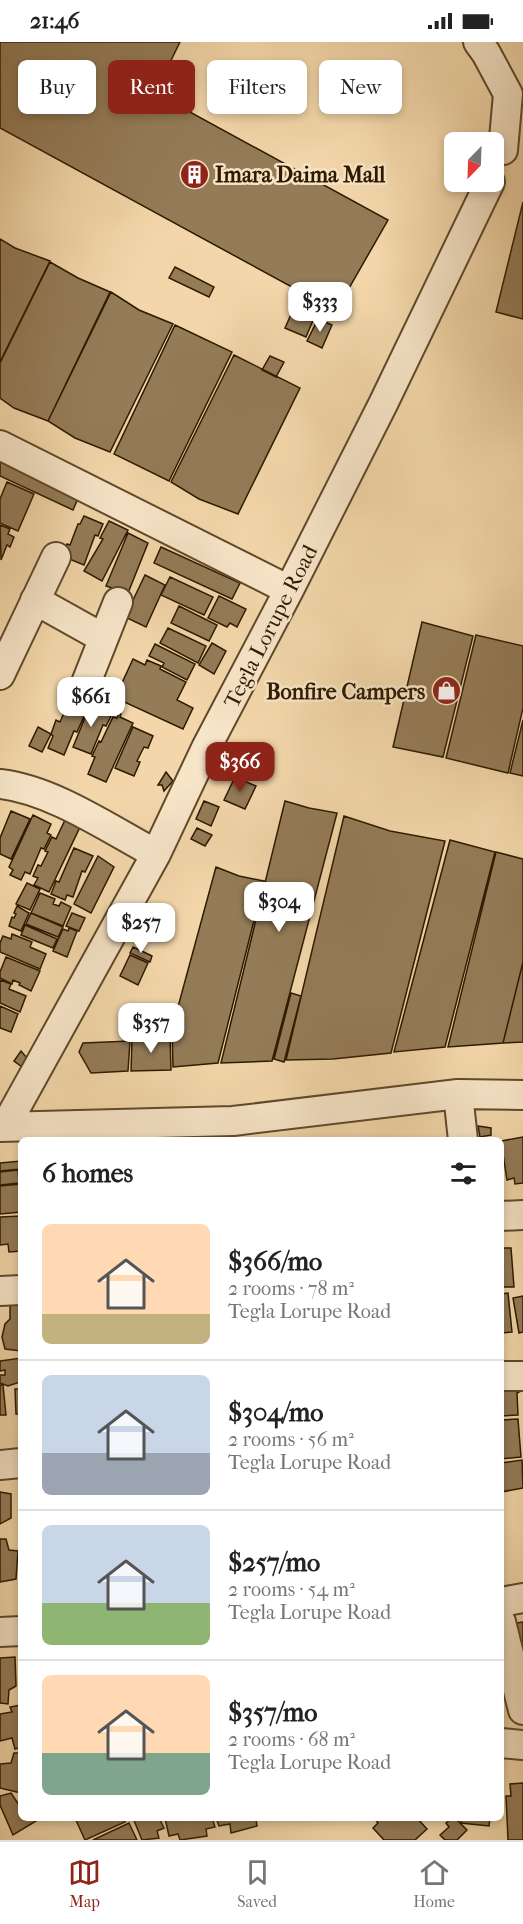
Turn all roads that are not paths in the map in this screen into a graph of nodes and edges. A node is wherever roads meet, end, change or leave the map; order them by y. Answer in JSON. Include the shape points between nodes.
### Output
{"nodes":[{"id":1,"x":478,"y":42,"type":"edge"},
{"id":2,"x":523,"y":116,"type":"edge"},
{"id":3,"x":502,"y":132,"type":"edge"},
{"id":4,"x":504,"y":151,"type":"edge"},
{"id":5,"x":485,"y":192,"type":"edge"},
{"id":6,"x":0,"y":445,"type":"edge"},
{"id":7,"x":56,"y":557,"type":"dead end"},
{"id":8,"x":289,"y":590,"type":"junction"},
{"id":9,"x":36,"y":600,"type":"junction"},
{"id":10,"x":118,"y":602,"type":"dead end"},
{"id":11,"x":104,"y":638,"type":"junction"},
{"id":12,"x":0,"y":675,"type":"edge"},
{"id":13,"x":84,"y":688,"type":"dead end"},
{"id":14,"x":0,"y":784,"type":"edge"},
{"id":15,"x":156,"y":854,"type":"junction"},
{"id":16,"x":458,"y":1094,"type":"junction"},
{"id":17,"x":523,"y":1095,"type":"edge"},
{"id":18,"x":2,"y":1127,"type":"edge"},
{"id":19,"x":463,"y":1137,"type":"edge"},
{"id":20,"x":523,"y":1215,"type":"edge"},
{"id":21,"x":504,"y":1216,"type":"edge"},
{"id":22,"x":18,"y":1290,"type":"edge"},
{"id":23,"x":0,"y":1291,"type":"edge"},
{"id":24,"x":504,"y":1376,"type":"edge"},
{"id":25,"x":523,"y":1376,"type":"edge"},
{"id":26,"x":18,"y":1463,"type":"edge"},
{"id":27,"x":0,"y":1465,"type":"edge"},
{"id":28,"x":523,"y":1598,"type":"edge"},
{"id":29,"x":504,"y":1601,"type":"edge"},
{"id":30,"x":18,"y":1631,"type":"edge"},
{"id":31,"x":0,"y":1632,"type":"edge"},
{"id":32,"x":504,"y":1634,"type":"edge"},
{"id":33,"x":523,"y":1710,"type":"edge"},
{"id":34,"x":504,"y":1743,"type":"edge"},
{"id":35,"x":523,"y":1745,"type":"edge"}],
"edges":[{"from":1,"to":3,"type":"street","via":[[508,93]]},
{"from":2,"to":4,"type":"street"},
{"from":5,"to":8,"type":"street","name":"Tegla Lorupe Road"},
{"from":6,"to":8,"type":"street"},
{"from":7,"to":9,"type":"street"},
{"from":8,"to":15,"type":"street","name":"Tegla Lorupe Road","via":[[206,748]]},
{"from":9,"to":11,"type":"street"},
{"from":9,"to":12,"type":"street"},
{"from":10,"to":11,"type":"street"},
{"from":11,"to":13,"type":"street"},
{"from":14,"to":15,"type":"street","via":[[44,794]]},
{"from":15,"to":18,"type":"street","name":"Tegla Lorupe Road"},
{"from":16,"to":17,"type":"street"},
{"from":16,"to":18,"type":"street","via":[[233,1121]]},
{"from":16,"to":19,"type":"street"},
{"from":20,"to":21,"type":"street"},
{"from":22,"to":23,"type":"street"},
{"from":24,"to":25,"type":"street"},
{"from":26,"to":27,"type":"street"},
{"from":28,"to":29,"type":"street"},
{"from":30,"to":31,"type":"street"},
{"from":32,"to":33,"type":"street"},
{"from":34,"to":35,"type":"street"}]}
